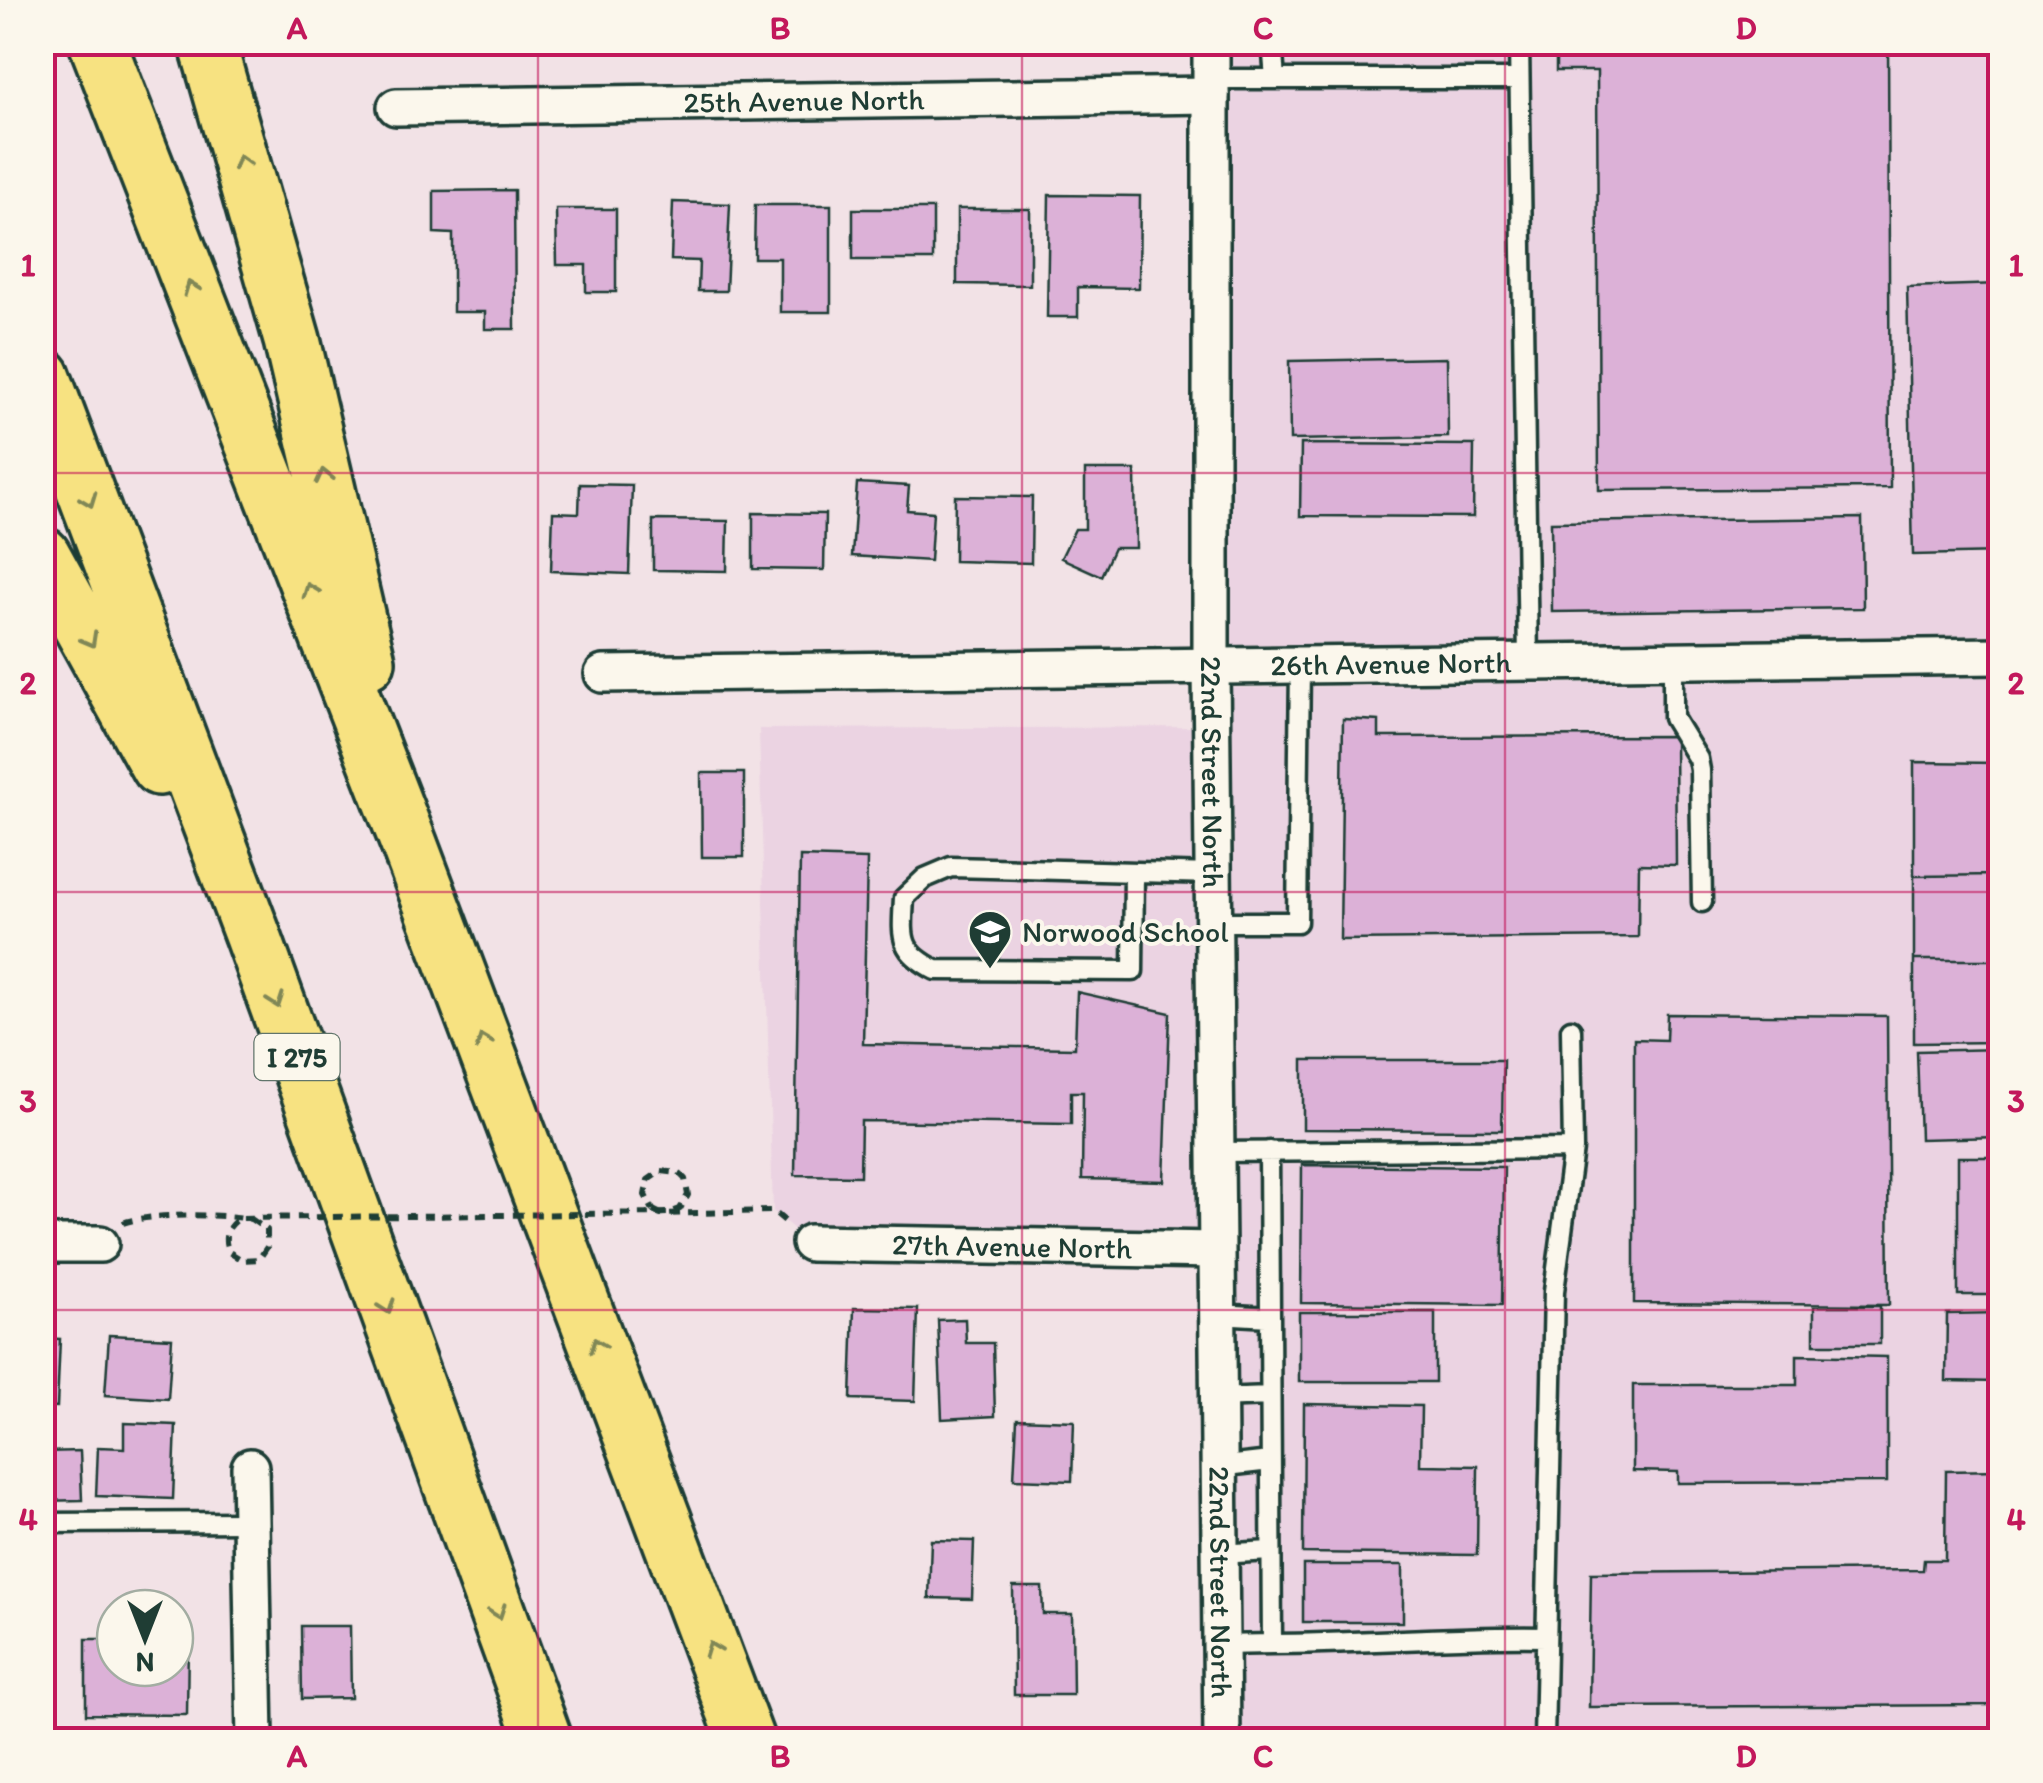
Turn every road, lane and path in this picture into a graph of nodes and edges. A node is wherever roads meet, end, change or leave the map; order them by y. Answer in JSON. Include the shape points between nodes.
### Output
{"nodes":[{"id":1,"x":97,"y":42,"type":"edge"},
{"id":2,"x":207,"y":42,"type":"edge"},
{"id":3,"x":1211,"y":42,"type":"edge"},
{"id":4,"x":1272,"y":42,"type":"edge"},
{"id":5,"x":1519,"y":42,"type":"edge"},
{"id":6,"x":1274,"y":78,"type":"junction"},
{"id":7,"x":1519,"y":78,"type":"junction"},
{"id":8,"x":1211,"y":86,"type":"junction"},
{"id":9,"x":396,"y":107,"type":"dead end"},
{"id":10,"x":42,"y":376,"type":"edge"},
{"id":11,"x":42,"y":555,"type":"edge"},
{"id":12,"x":2000,"y":656,"type":"edge"},
{"id":13,"x":1672,"y":660,"type":"junction"},
{"id":14,"x":1528,"y":662,"type":"junction"},
{"id":15,"x":1300,"y":665,"type":"junction"},
{"id":16,"x":1211,"y":666,"type":"junction"},
{"id":17,"x":603,"y":674,"type":"dead end"},
{"id":18,"x":409,"y":844,"type":"junction"},
{"id":19,"x":1134,"y":872,"type":"junction"},
{"id":20,"x":1213,"y":874,"type":"junction"},
{"id":21,"x":1702,"y":902,"type":"dead end"},
{"id":22,"x":1214,"y":922,"type":"junction"},
{"id":23,"x":252,"y":934,"type":"junction"},
{"id":24,"x":1571,"y":1028,"type":"dead end"},
{"id":25,"x":1573,"y":1149,"type":"junction"},
{"id":26,"x":1269,"y":1150,"type":"junction"},
{"id":27,"x":1215,"y":1152,"type":"junction"},
{"id":28,"x":810,"y":1242,"type":"joint"},
{"id":29,"x":42,"y":1244,"type":"edge"},
{"id":30,"x":100,"y":1244,"type":"joint"},
{"id":31,"x":1216,"y":1250,"type":"junction"},
{"id":32,"x":1217,"y":1314,"type":"junction"},
{"id":33,"x":1270,"y":1318,"type":"junction"},
{"id":34,"x":1270,"y":1396,"type":"junction"},
{"id":35,"x":1217,"y":1398,"type":"junction"},
{"id":36,"x":1270,"y":1461,"type":"junction"},
{"id":37,"x":250,"y":1467,"type":"dead end"},
{"id":38,"x":1218,"y":1467,"type":"junction"},
{"id":39,"x":252,"y":1522,"type":"junction"},
{"id":40,"x":42,"y":1523,"type":"edge"},
{"id":41,"x":1270,"y":1551,"type":"junction"},
{"id":42,"x":1219,"y":1554,"type":"junction"},
{"id":43,"x":1546,"y":1638,"type":"junction"},
{"id":44,"x":1272,"y":1644,"type":"junction"},
{"id":45,"x":1220,"y":1646,"type":"junction"},
{"id":46,"x":255,"y":1740,"type":"edge"},
{"id":47,"x":544,"y":1740,"type":"edge"},
{"id":48,"x":746,"y":1740,"type":"edge"},
{"id":49,"x":1222,"y":1740,"type":"edge"},
{"id":50,"x":1544,"y":1740,"type":"edge"}],
"edges":[{"from":18,"to":1,"type":"highway","one_way":true},
{"from":18,"to":2,"type":"highway","one_way":true,"via":[[292,340]]},
{"from":3,"to":8,"type":"street","name":"22nd Street North"},
{"from":4,"to":6,"type":"lane"},
{"from":5,"to":7,"type":"lane"},
{"from":6,"to":7,"type":"lane"},
{"from":6,"to":8,"type":"lane"},
{"from":7,"to":14,"type":"lane"},
{"from":8,"to":9,"type":"street","name":"25th Avenue North"},
{"from":8,"to":16,"type":"street","name":"22nd Street North"},
{"from":10,"to":23,"type":"highway","number":"I 275","one_way":true},
{"from":11,"to":23,"type":"highway","one_way":true},
{"from":12,"to":13,"type":"street","name":"26th Avenue North"},
{"from":13,"to":14,"type":"street","name":"26th Avenue North"},
{"from":13,"to":21,"type":"lane","via":[[1673,718],[1700,770]]},
{"from":14,"to":15,"type":"street","name":"26th Avenue North"},
{"from":15,"to":16,"type":"street","name":"26th Avenue North"},
{"from":15,"to":22,"type":"lane","via":[[1297,922]]},
{"from":16,"to":17,"type":"street","name":"26th Avenue North"},
{"from":16,"to":20,"type":"street","name":"22nd Street North"},
{"from":48,"to":18,"type":"highway","one_way":true},
{"from":19,"to":19,"type":"lane","via":[[950,867],[904,898],[902,934],[914,959],[936,970],[1133,971]]},
{"from":19,"to":20,"type":"lane"},
{"from":20,"to":22,"type":"street","name":"22nd Street North"},
{"from":22,"to":27,"type":"street","name":"22nd Street North"},
{"from":23,"to":47,"type":"highway","number":"I 275","one_way":true},
{"from":24,"to":25,"type":"lane"},
{"from":25,"to":26,"type":"lane"},
{"from":25,"to":43,"type":"lane","via":[[1554,1291]]},
{"from":26,"to":27,"type":"lane"},
{"from":26,"to":33,"type":"lane"},
{"from":27,"to":31,"type":"street","name":"22nd Street North"},
{"from":28,"to":30,"type":"path","bridge":true,"via":[[773,1211],[661,1214],[653,1210],[644,1195],[648,1180],[661,1171],[685,1180],[688,1195],[680,1210],[668,1213],[240,1218],[225,1238],[229,1252],[242,1260],[258,1258],[267,1247],[267,1230],[251,1219],[234,1216],[128,1220]]},
{"from":28,"to":31,"type":"street","name":"27th Avenue North"},
{"from":29,"to":30,"type":"street"},
{"from":31,"to":32,"type":"street","name":"22nd Street North"},
{"from":32,"to":33,"type":"lane"},
{"from":32,"to":35,"type":"street","name":"22nd Street North"},
{"from":33,"to":34,"type":"lane"},
{"from":34,"to":35,"type":"lane"},
{"from":34,"to":36,"type":"lane"},
{"from":35,"to":38,"type":"street","name":"22nd Street North"},
{"from":36,"to":38,"type":"lane"},
{"from":36,"to":41,"type":"lane"},
{"from":37,"to":39,"type":"street"},
{"from":38,"to":42,"type":"street","name":"22nd Street North"},
{"from":39,"to":40,"type":"lane"},
{"from":39,"to":46,"type":"street"},
{"from":41,"to":42,"type":"lane"},
{"from":41,"to":44,"type":"lane"},
{"from":42,"to":45,"type":"street","name":"22nd Street North"},
{"from":43,"to":44,"type":"lane"},
{"from":43,"to":50,"type":"lane"},
{"from":44,"to":45,"type":"lane"},
{"from":45,"to":49,"type":"street","name":"22nd Street North"}]}
